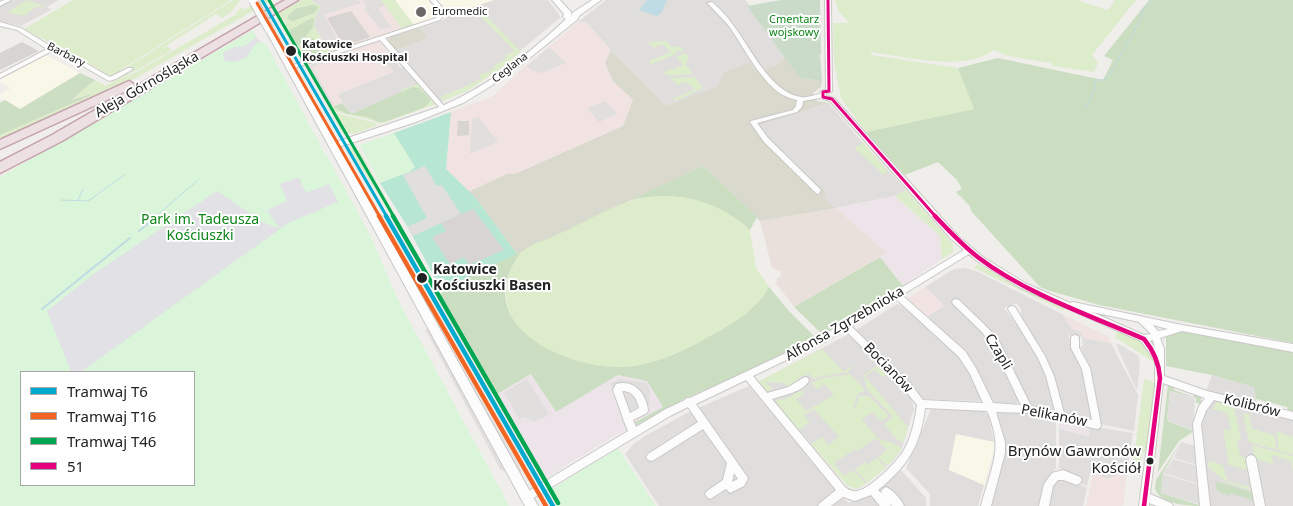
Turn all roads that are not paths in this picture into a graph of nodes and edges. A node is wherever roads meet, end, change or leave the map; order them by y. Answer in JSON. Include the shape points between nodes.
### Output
{"nodes":[{"id":1,"x":8,"y":0,"type":"edge"},
{"id":2,"x":253,"y":0,"type":"edge"},
{"id":3,"x":279,"y":0,"type":"edge"},
{"id":4,"x":292,"y":0,"type":"edge"},
{"id":5,"x":433,"y":0,"type":"edge"},
{"id":6,"x":556,"y":0,"type":"edge"},
{"id":7,"x":597,"y":0,"type":"edge"},
{"id":8,"x":828,"y":0,"type":"edge"},
{"id":9,"x":710,"y":3,"type":"dead end"},
{"id":10,"x":0,"y":4,"type":"edge"},
{"id":11,"x":571,"y":16,"type":"junction"},
{"id":12,"x":0,"y":24,"type":"edge"},
{"id":13,"x":381,"y":38,"type":"junction"},
{"id":14,"x":51,"y":49,"type":"junction"},
{"id":15,"x":289,"y":68,"type":"junction"},
{"id":16,"x":130,"y":69,"type":"dead end"},
{"id":17,"x":0,"y":76,"type":"edge"},
{"id":18,"x":137,"y":82,"type":"junction"},
{"id":19,"x":829,"y":91,"type":"junction"},
{"id":20,"x":822,"y":96,"type":"junction"},
{"id":21,"x":832,"y":98,"type":"junction"},
{"id":22,"x":800,"y":99,"type":"junction"},
{"id":23,"x":443,"y":108,"type":"junction"},
{"id":24,"x":57,"y":138,"type":"junction"},
{"id":25,"x":0,"y":145,"type":"edge"},
{"id":26,"x":333,"y":146,"type":"junction"},
{"id":27,"x":0,"y":157,"type":"edge"},
{"id":28,"x":0,"y":168,"type":"edge"},
{"id":29,"x":0,"y":173,"type":"edge"},
{"id":30,"x":818,"y":191,"type":"dead end"},
{"id":31,"x":969,"y":250,"type":"junction"},
{"id":32,"x":897,"y":295,"type":"junction"},
{"id":33,"x":1059,"y":301,"type":"junction"},
{"id":34,"x":956,"y":302,"type":"dead end"},
{"id":35,"x":1012,"y":309,"type":"dead end"},
{"id":36,"x":1128,"y":317,"type":"junction"},
{"id":37,"x":1139,"y":318,"type":"junction"},
{"id":38,"x":846,"y":326,"type":"junction"},
{"id":39,"x":1182,"y":328,"type":"junction"},
{"id":40,"x":1126,"y":331,"type":"junction"},
{"id":41,"x":1158,"y":337,"type":"junction"},
{"id":42,"x":1075,"y":338,"type":"dead end"},
{"id":43,"x":1144,"y":339,"type":"junction"},
{"id":44,"x":1293,"y":348,"type":"edge"},
{"id":45,"x":1159,"y":359,"type":"junction"},
{"id":46,"x":747,"y":375,"type":"junction"},
{"id":47,"x":1160,"y":378,"type":"junction"},
{"id":48,"x":805,"y":381,"type":"dead end"},
{"id":49,"x":765,"y":397,"type":"junction"},
{"id":50,"x":1211,"y":397,"type":"junction"},
{"id":51,"x":689,"y":401,"type":"junction"},
{"id":52,"x":921,"y":404,"type":"junction"},
{"id":53,"x":989,"y":407,"type":"junction"},
{"id":54,"x":1028,"y":409,"type":"junction"},
{"id":55,"x":1293,"y":416,"type":"edge"},
{"id":56,"x":1061,"y":418,"type":"junction"},
{"id":57,"x":627,"y":419,"type":"dead end"},
{"id":58,"x":704,"y":423,"type":"junction"},
{"id":59,"x":633,"y":432,"type":"junction"},
{"id":60,"x":651,"y":457,"type":"dead end"},
{"id":61,"x":1251,"y":459,"type":"dead end"},
{"id":62,"x":732,"y":462,"type":"junction"},
{"id":63,"x":1077,"y":480,"type":"dead end"},
{"id":64,"x":727,"y":483,"type":"junction"},
{"id":65,"x":871,"y":488,"type":"junction"},
{"id":66,"x":843,"y":491,"type":"junction"},
{"id":67,"x":886,"y":492,"type":"dead end"},
{"id":68,"x":710,"y":494,"type":"dead end"},
{"id":69,"x":1145,"y":501,"type":"edge"},
{"id":70,"x":530,"y":502,"type":"edge"},
{"id":71,"x":823,"y":506,"type":"edge"},
{"id":72,"x":886,"y":506,"type":"edge"},
{"id":73,"x":899,"y":506,"type":"edge"},
{"id":74,"x":986,"y":506,"type":"edge"},
{"id":75,"x":1044,"y":506,"type":"edge"},
{"id":76,"x":1168,"y":506,"type":"edge"},
{"id":77,"x":1205,"y":506,"type":"edge"},
{"id":78,"x":1260,"y":506,"type":"edge"}],
"edges":[{"from":1,"to":10,"type":"street"},
{"from":2,"to":15,"type":"street","bridge":true},
{"from":3,"to":18,"type":"highway","name":"Aleja Górnośląska"},
{"from":4,"to":24,"type":"highway","name":"Aleja Górnośląska"},
{"from":5,"to":13,"type":"street","via":[[443,11],[440,18]]},
{"from":6,"to":11,"type":"street"},
{"from":7,"to":11,"type":"street","name":"Ceglana"},
{"from":8,"to":19,"type":"street"},
{"from":9,"to":22,"type":"street","via":[[722,13],[769,80],[786,94]]},
{"from":11,"to":23,"type":"street","name":"Ceglana","via":[[493,82]]},
{"from":12,"to":14,"type":"street","name":"Barbary","via":[[16,28]]},
{"from":13,"to":15,"type":"street"},
{"from":13,"to":23,"type":"street"},
{"from":14,"to":16,"type":"street","name":"Barbary","via":[[57,49],[109,79]]},
{"from":14,"to":17,"type":"street"},
{"from":15,"to":26,"type":"street"},
{"from":18,"to":25,"type":"highway"},
{"from":18,"to":27,"type":"highway","name":"Aleja Górnośląska"},
{"from":19,"to":20,"type":"street","via":[[824,91]]},
{"from":19,"to":21,"type":"street","via":[[835,94]]},
{"from":20,"to":21,"type":"street"},
{"from":20,"to":22,"type":"street"},
{"from":21,"to":31,"type":"street"},
{"from":22,"to":30,"type":"street","via":[[795,111],[753,122],[766,140]]},
{"from":23,"to":26,"type":"street","name":"Ceglana"},
{"from":24,"to":28,"type":"highway","name":"Aleja Górnośląska"},
{"from":24,"to":29,"type":"highway"},
{"from":26,"to":70,"type":"street"},
{"from":31,"to":32,"type":"street","name":"Alfonsa Zgrzebnioka"},
{"from":31,"to":33,"type":"street","via":[[1007,276]]},
{"from":32,"to":38,"type":"street","name":"Alfonsa Zgrzebnioka"},
{"from":32,"to":53,"type":"street","via":[[962,354]]},
{"from":33,"to":36,"type":"street"},
{"from":33,"to":40,"type":"street"},
{"from":34,"to":54,"type":"street","name":"Czapli","via":[[996,344]]},
{"from":35,"to":56,"type":"street","via":[[1050,376]]},
{"from":36,"to":37,"type":"street"},
{"from":36,"to":40,"type":"street","via":[[1123,323]]},
{"from":37,"to":39,"type":"street"},
{"from":37,"to":41,"type":"street"},
{"from":38,"to":46,"type":"street","name":"Alfonsa Zgrzebnioka"},
{"from":38,"to":52,"type":"street","name":"Bocianów"},
{"from":39,"to":41,"type":"street"},
{"from":39,"to":44,"type":"street"},
{"from":40,"to":43,"type":"street"},
{"from":41,"to":43,"type":"street"},
{"from":41,"to":45,"type":"street"},
{"from":42,"to":56,"type":"street","name":"Pelikanów","via":[[1075,348],[1086,368],[1097,425]]},
{"from":43,"to":45,"type":"street"},
{"from":45,"to":47,"type":"street"},
{"from":46,"to":49,"type":"street"},
{"from":46,"to":51,"type":"street","name":"Alfonsa Zgrzebnioka"},
{"from":47,"to":50,"type":"street","name":"Kolibrów"},
{"from":47,"to":69,"type":"street"},
{"from":48,"to":49,"type":"street","via":[[790,390]]},
{"from":49,"to":66,"type":"street"},
{"from":50,"to":55,"type":"street","name":"Kolibrów"},
{"from":50,"to":77,"type":"street","name":"Kolibrów","via":[[1197,424]]},
{"from":51,"to":58,"type":"street"},
{"from":51,"to":59,"type":"street","name":"Alfonsa Zgrzebnioka"},
{"from":52,"to":53,"type":"street","name":"Pelikanów"},
{"from":52,"to":65,"type":"street","name":"Bocianów","via":[[918,422],[902,460]]},
{"from":53,"to":54,"type":"street","name":"Pelikanów"},
{"from":53,"to":74,"type":"street","via":[[998,431],[1000,453]]},
{"from":54,"to":56,"type":"street","name":"Pelikanów"},
{"from":57,"to":59,"type":"street"},
{"from":58,"to":60,"type":"street"},
{"from":58,"to":62,"type":"street"},
{"from":59,"to":70,"type":"street","name":"Alfonsa Zgrzebnioka"},
{"from":61,"to":78,"type":"street"},
{"from":62,"to":64,"type":"street"},
{"from":62,"to":64,"type":"street","via":[[743,481],[733,488]]},
{"from":63,"to":75,"type":"street","via":[[1063,474],[1055,476],[1049,484]]},
{"from":64,"to":68,"type":"street"},
{"from":65,"to":66,"type":"street","name":"Bocianów","via":[[858,496]]},
{"from":65,"to":72,"type":"street"},
{"from":66,"to":71,"type":"street"},
{"from":67,"to":73,"type":"street"},
{"from":69,"to":76,"type":"street"}]}
